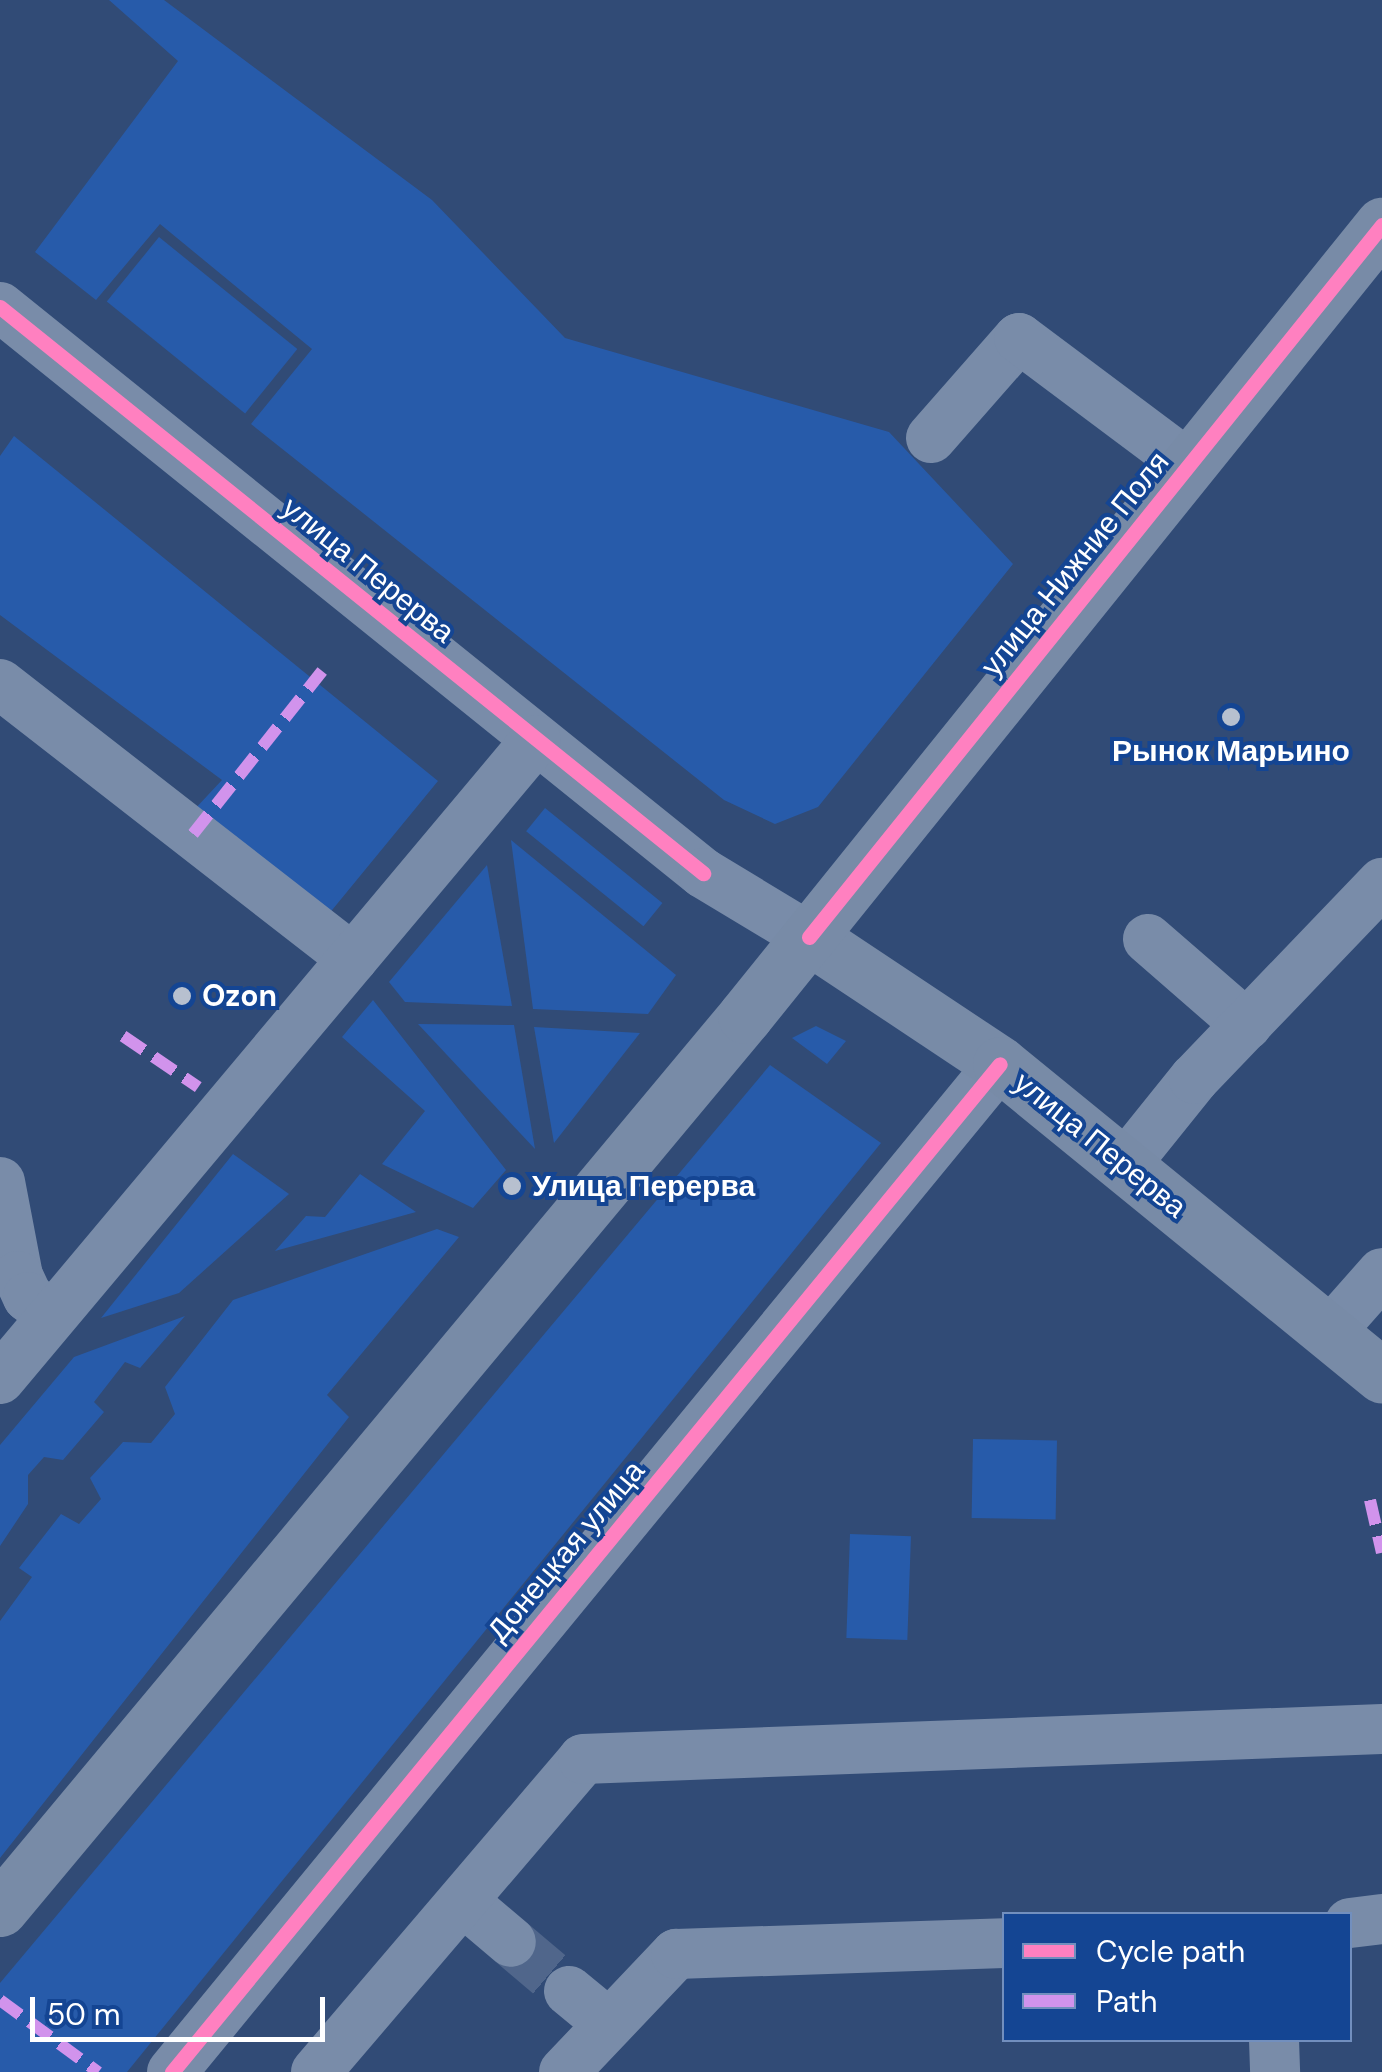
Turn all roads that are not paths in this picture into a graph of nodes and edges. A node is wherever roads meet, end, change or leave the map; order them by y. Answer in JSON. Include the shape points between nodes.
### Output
{"nodes":[{"id":1,"x":1382,"y":225,"type":"edge"},
{"id":2,"x":7,"y":328,"type":"edge"},
{"id":3,"x":931,"y":438,"type":"dead end"},
{"id":4,"x":1190,"y":465,"type":"junction"},
{"id":5,"x":0,"y":684,"type":"edge"},
{"id":6,"x":536,"y":740,"type":"junction"},
{"id":7,"x":1382,"y":882,"type":"edge"},
{"id":8,"x":810,"y":937,"type":"junction"},
{"id":9,"x":1148,"y":939,"type":"dead end"},
{"id":10,"x":353,"y":959,"type":"junction"},
{"id":11,"x":1247,"y":1025,"type":"junction"},
{"id":12,"x":1000,"y":1064,"type":"junction"},
{"id":13,"x":1124,"y":1166,"type":"junction"},
{"id":14,"x":0,"y":1182,"type":"edge"},
{"id":15,"x":1382,"y":1272,"type":"edge"},
{"id":16,"x":51,"y":1315,"type":"junction"},
{"id":17,"x":1329,"y":1334,"type":"junction"},
{"id":18,"x":1382,"y":1376,"type":"edge"},
{"id":19,"x":0,"y":1380,"type":"edge"},
{"id":20,"x":1382,"y":1729,"type":"edge"},
{"id":21,"x":465,"y":1904,"type":"junction"},
{"id":22,"x":0,"y":1910,"type":"edge"},
{"id":23,"x":1382,"y":1919,"type":"edge"},
{"id":24,"x":1352,"y":1923,"type":"edge"},
{"id":25,"x":512,"y":1942,"type":"tunnel mouth"},
{"id":26,"x":1002,"y":1943,"type":"edge"},
{"id":27,"x":569,"y":1991,"type":"tunnel mouth"},
{"id":28,"x":608,"y":2024,"type":"junction"},
{"id":29,"x":1274,"y":2042,"type":"edge"},
{"id":30,"x":172,"y":2072,"type":"edge"},
{"id":31,"x":316,"y":2072,"type":"edge"},
{"id":32,"x":564,"y":2072,"type":"edge"},
{"id":33,"x":1275,"y":2072,"type":"edge"}],
"edges":[{"from":1,"to":4,"type":"main road","name":"улица Нижние Поля"},
{"from":2,"to":6,"type":"street","name":"улица Перерва"},
{"from":3,"to":4,"type":"street","via":[[1020,338]]},
{"from":4,"to":8,"type":"main road","name":"улица Нижние Поля"},
{"from":5,"to":10,"type":"street"},
{"from":6,"to":8,"type":"street","name":"улица Перерва","via":[[703,873]]},
{"from":6,"to":10,"type":"street"},
{"from":7,"to":11,"type":"street"},
{"from":8,"to":12,"type":"main road","name":"улица Перерва"},
{"from":8,"to":22,"type":"main road"},
{"from":9,"to":11,"type":"street"},
{"from":10,"to":16,"type":"street"},
{"from":11,"to":13,"type":"street"},
{"from":12,"to":13,"type":"main road","name":"улица Перерва"},
{"from":12,"to":30,"type":"street","name":"Донецкая улица"},
{"from":13,"to":17,"type":"main road","name":"улица Перерва"},
{"from":14,"to":16,"type":"street","via":[[18,1276],[28,1296]]},
{"from":15,"to":17,"type":"street"},
{"from":16,"to":19,"type":"street"},
{"from":17,"to":18,"type":"main road","name":"улица Перерва"},
{"from":20,"to":21,"type":"street","via":[[583,1759]]},
{"from":21,"to":25,"type":"street"},
{"from":21,"to":31,"type":"street"},
{"from":23,"to":24,"type":"street"},
{"from":26,"to":28,"type":"street","via":[[676,1954]]},
{"from":27,"to":28,"type":"street"},
{"from":28,"to":32,"type":"street"},
{"from":29,"to":33,"type":"street"}]}
